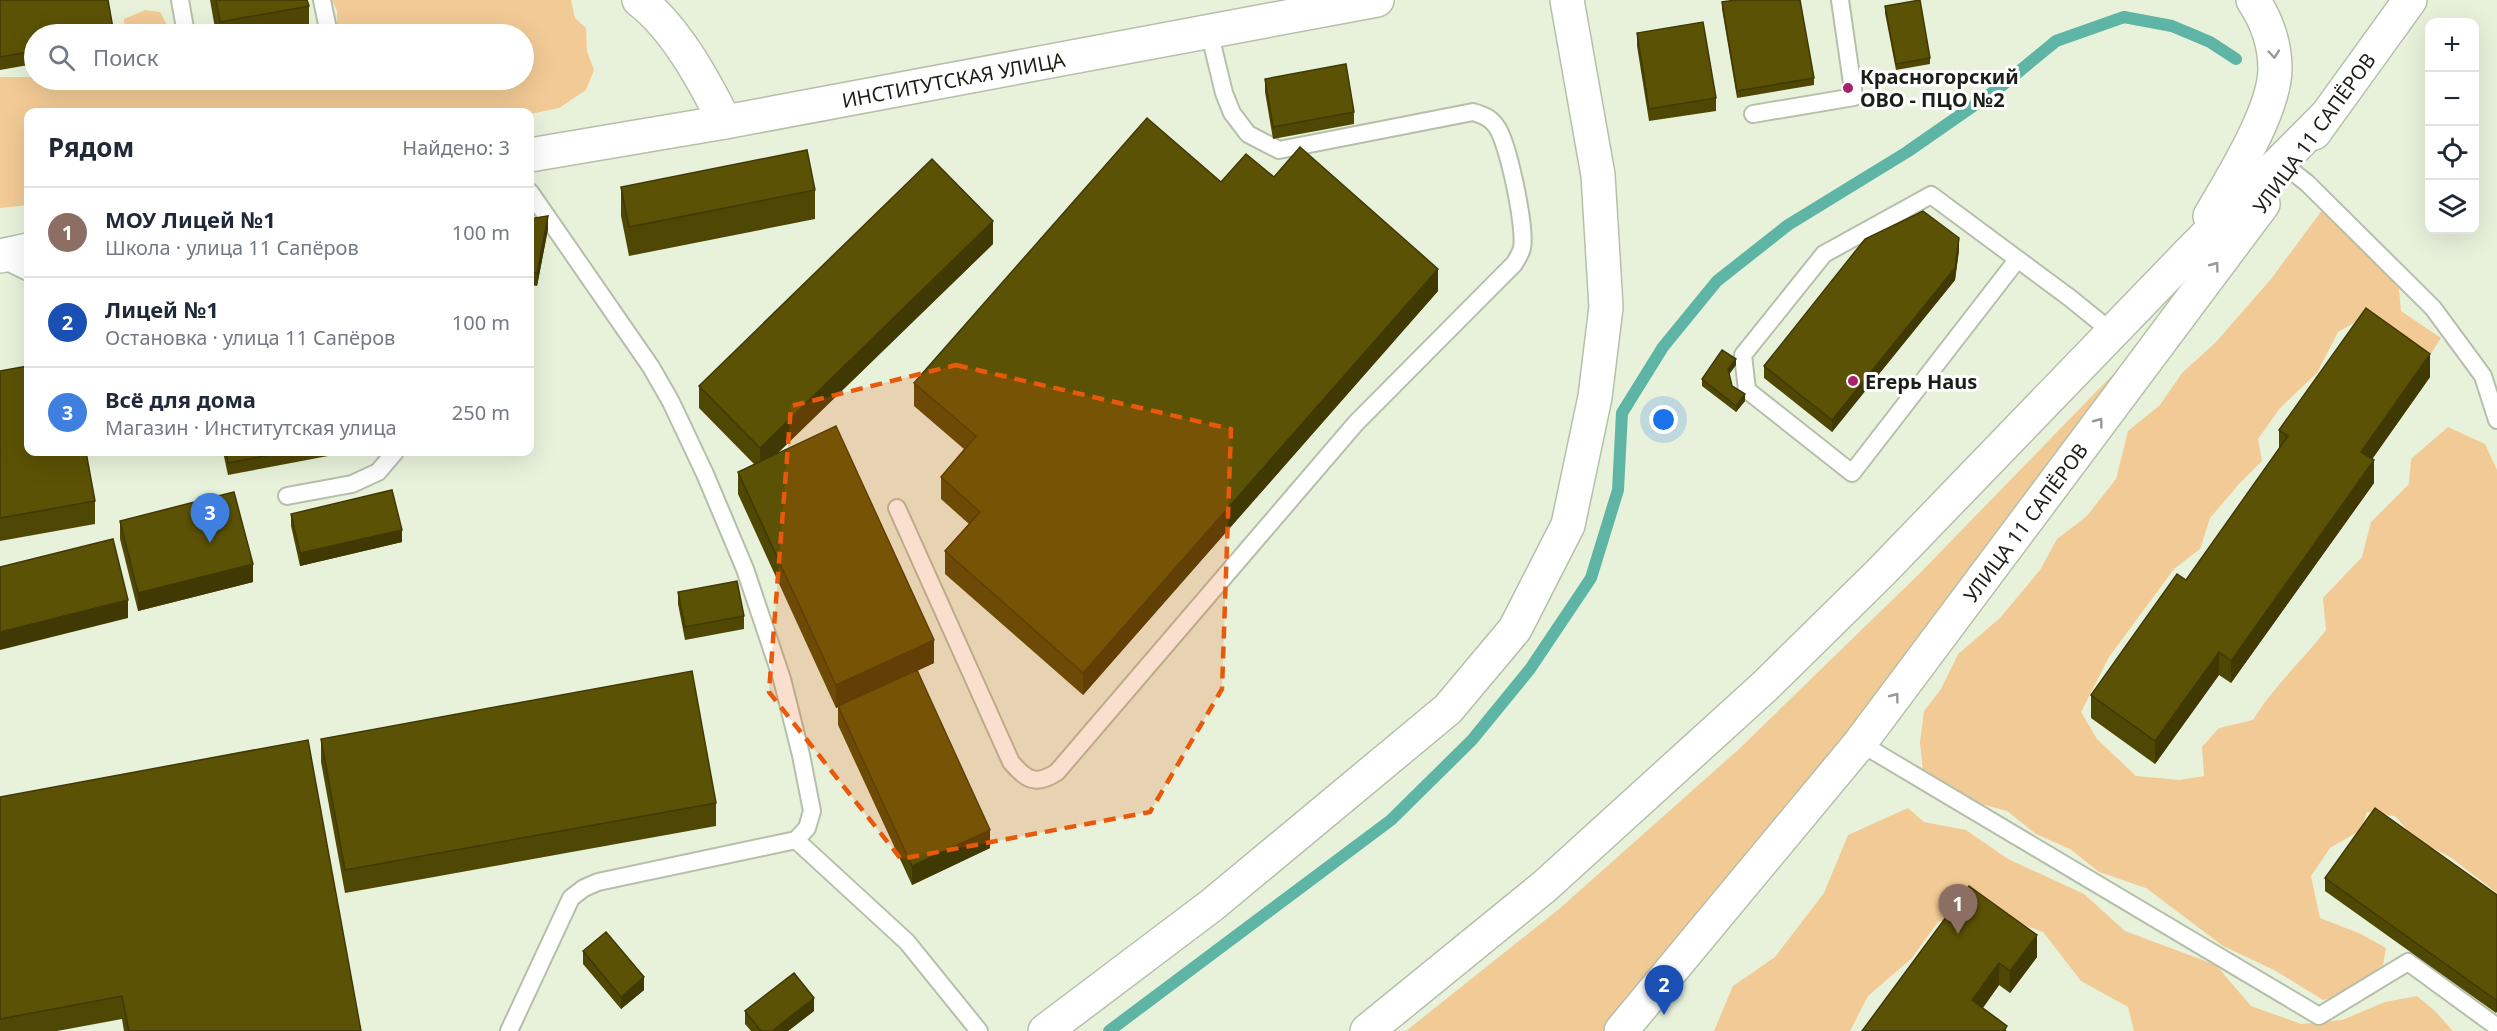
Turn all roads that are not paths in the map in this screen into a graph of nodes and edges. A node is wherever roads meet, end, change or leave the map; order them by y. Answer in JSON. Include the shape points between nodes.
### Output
{"nodes":[{"id":1,"x":180,"y":0,"type":"edge"},
{"id":2,"x":322,"y":0,"type":"edge"},
{"id":3,"x":639,"y":0,"type":"edge"},
{"id":4,"x":1377,"y":0,"type":"edge"},
{"id":5,"x":1568,"y":0,"type":"edge"},
{"id":6,"x":1840,"y":0,"type":"edge"},
{"id":7,"x":2253,"y":0,"type":"edge"},
{"id":8,"x":2410,"y":0,"type":"edge"},
{"id":9,"x":184,"y":24,"type":"edge"},
{"id":10,"x":326,"y":24,"type":"edge"},
{"id":11,"x":1209,"y":31,"type":"junction"},
{"id":12,"x":1753,"y":114,"type":"dead end"},
{"id":13,"x":2326,"y":116,"type":"junction"},
{"id":14,"x":725,"y":122,"type":"junction"},
{"id":15,"x":534,"y":154,"type":"edge"},
{"id":16,"x":2289,"y":170,"type":"junction"},
{"id":17,"x":534,"y":198,"type":"edge"},
{"id":18,"x":24,"y":251,"type":"edge"},
{"id":19,"x":2190,"y":252,"type":"junction"},
{"id":20,"x":0,"y":257,"type":"edge"},
{"id":21,"x":2017,"y":260,"type":"junction"},
{"id":22,"x":24,"y":270,"type":"edge"},
{"id":23,"x":2112,"y":332,"type":"junction"},
{"id":24,"x":2497,"y":420,"type":"edge"},
{"id":25,"x":392,"y":456,"type":"edge"},
{"id":26,"x":287,"y":496,"type":"dead end"},
{"id":27,"x":897,"y":508,"type":"dead end"},
{"id":28,"x":1860,"y":743,"type":"junction"},
{"id":29,"x":796,"y":840,"type":"junction"},
{"id":30,"x":2497,"y":1027,"type":"edge"},
{"id":31,"x":509,"y":1031,"type":"edge"},
{"id":32,"x":979,"y":1031,"type":"edge"},
{"id":33,"x":1044,"y":1031,"type":"edge"},
{"id":34,"x":1367,"y":1031,"type":"edge"},
{"id":35,"x":1621,"y":1031,"type":"edge"}],
"edges":[{"from":1,"to":9,"type":"lane"},
{"from":2,"to":10,"type":"lane"},
{"from":3,"to":14,"type":"street","via":[[652,10],[699,72]]},
{"from":4,"to":11,"type":"street","name":"ИНСТИТУТСКАЯ УЛИЦА"},
{"from":5,"to":33,"type":"street","via":[[1598,175],[1606,307],[1595,397],[1568,525],[1515,629],[1448,709],[1212,905]]},
{"from":6,"to":12,"type":"lane","via":[[1854,97]]},
{"from":7,"to":19,"type":"street","one_way":true,"via":[[2273,41],[2275,71],[2271,94]]},
{"from":8,"to":13,"type":"street","name":"УЛИЦА 11 САПЁРОВ"},
{"from":11,"to":14,"type":"street","name":"ИНСТИТУТСКАЯ УЛИЦА"},
{"from":11,"to":27,"type":"lane","via":[[1232,113],[1248,135],[1279,150],[1473,112],[1488,117],[1498,127],[1513,177],[1523,235],[1522,249],[1514,264],[1356,423],[1057,772],[1045,780],[1033,780],[1011,762]]},
{"from":13,"to":16,"type":"street","name":"УЛИЦА 11 САПЁРОВ"},
{"from":13,"to":19,"type":"street"},
{"from":14,"to":15,"type":"street","name":"ИНСТИТУТСКАЯ УЛИЦА"},
{"from":16,"to":24,"type":"lane","via":[[2307,183],[2433,308],[2483,376]]},
{"from":28,"to":16,"type":"street","name":"УЛИЦА 11 САПЁРОВ","one_way":true},
{"from":17,"to":29,"type":"lane","via":[[671,402],[745,568],[782,679],[812,811],[807,828]]},
{"from":18,"to":20,"type":"street"},
{"from":19,"to":23,"type":"street"},
{"from":20,"to":22,"type":"lane"},
{"from":21,"to":21,"type":"lane","via":[[1852,473],[1747,390],[1743,355],[1824,254],[1931,195]]},
{"from":21,"to":23,"type":"lane"},
{"from":23,"to":34,"type":"street","via":[[1880,573],[1764,687],[1545,886]]},
{"from":25,"to":26,"type":"lane","via":[[378,472],[352,484]]},
{"from":28,"to":30,"type":"lane","via":[[2319,1016],[2408,962]]},
{"from":28,"to":35,"type":"street","name":"УЛИЦА 11 САПЁРОВ"},
{"from":29,"to":31,"type":"lane","via":[[584,888],[571,898]]},
{"from":29,"to":32,"type":"lane","via":[[907,942]]}]}
